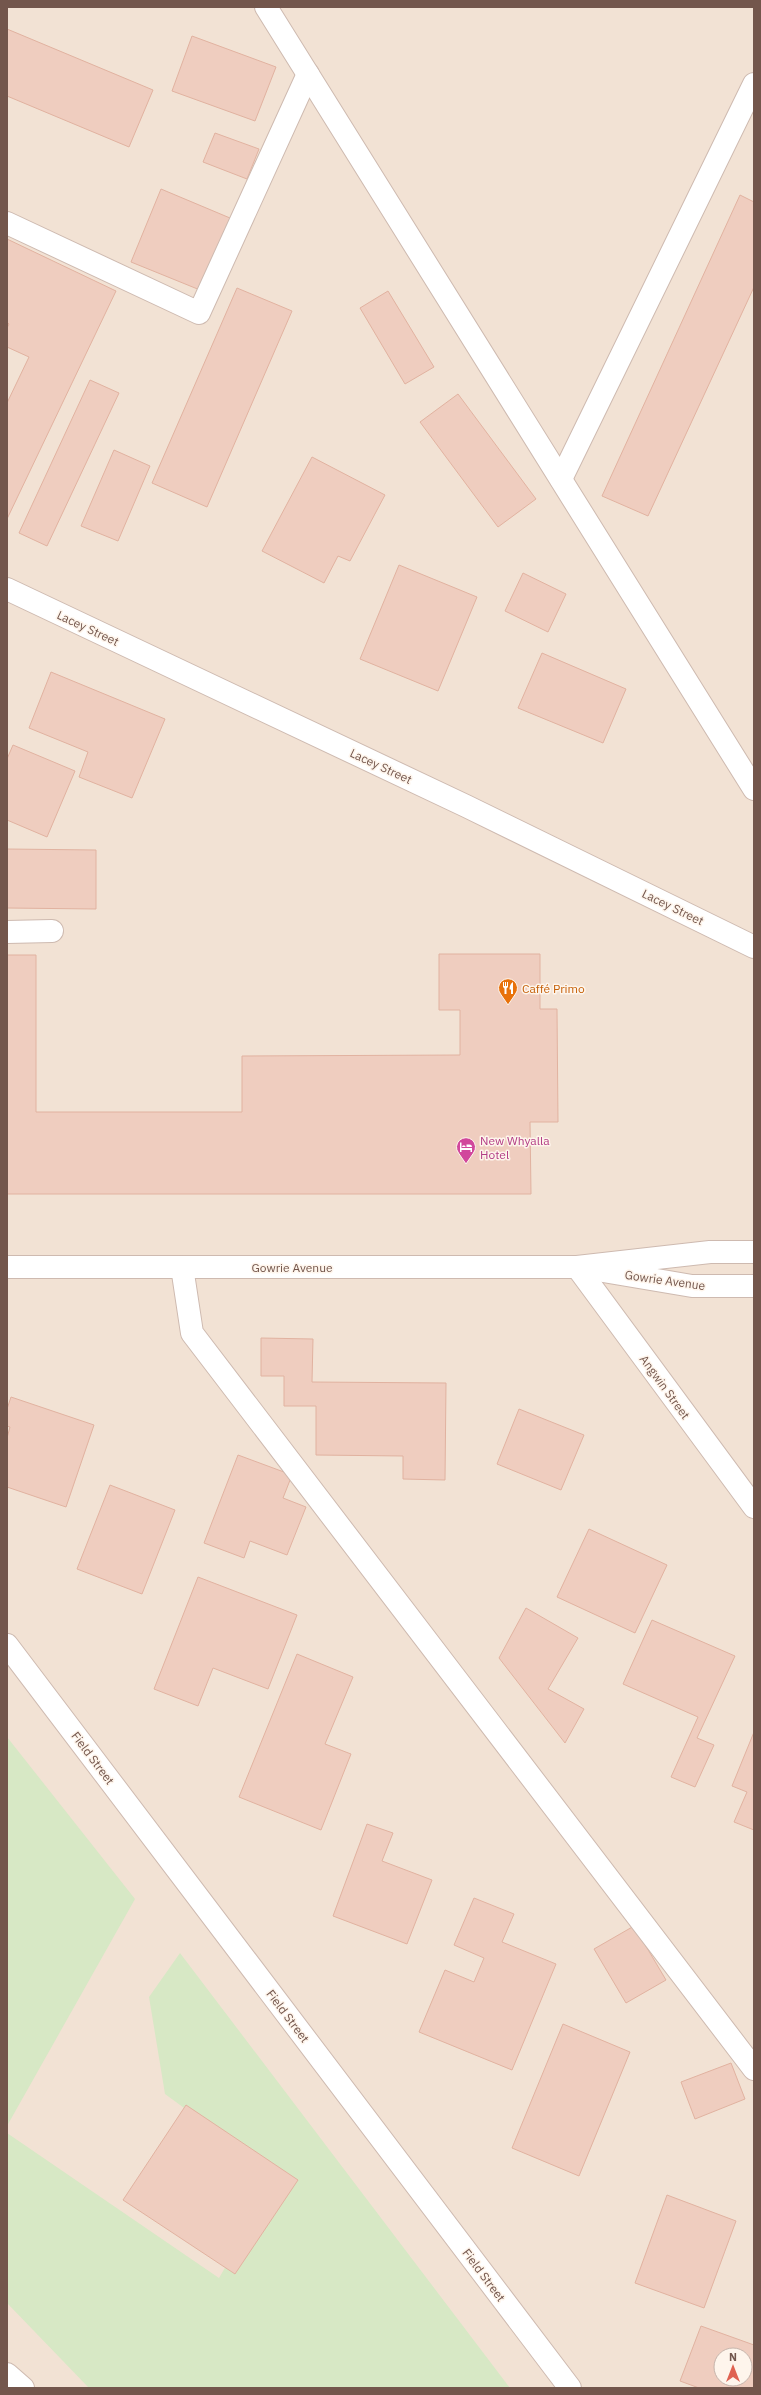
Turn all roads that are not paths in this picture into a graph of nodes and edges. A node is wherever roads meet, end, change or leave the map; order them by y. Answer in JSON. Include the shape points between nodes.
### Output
{"nodes":[{"id":1,"x":266,"y":7,"type":"edge"},
{"id":2,"x":308,"y":74,"type":"junction"},
{"id":3,"x":754,"y":84,"type":"edge"},
{"id":4,"x":7,"y":223,"type":"edge"},
{"id":5,"x":561,"y":479,"type":"junction"},
{"id":6,"x":7,"y":589,"type":"edge"},
{"id":7,"x":754,"y":789,"type":"edge"},
{"id":8,"x":52,"y":931,"type":"dead end"},
{"id":9,"x":7,"y":932,"type":"edge"},
{"id":10,"x":754,"y":947,"type":"edge"},
{"id":11,"x":754,"y":1252,"type":"edge"},
{"id":12,"x":7,"y":1267,"type":"edge"},
{"id":13,"x":182,"y":1267,"type":"junction"},
{"id":14,"x":577,"y":1267,"type":"junction"},
{"id":15,"x":754,"y":1286,"type":"edge"},
{"id":16,"x":754,"y":1507,"type":"edge"},
{"id":17,"x":7,"y":1645,"type":"edge"},
{"id":18,"x":754,"y":2069,"type":"edge"},
{"id":19,"x":7,"y":2374,"type":"edge"},
{"id":20,"x":22,"y":2388,"type":"edge"},
{"id":21,"x":570,"y":2388,"type":"edge"}],
"edges":[{"from":1,"to":2,"type":"street"},
{"from":2,"to":4,"type":"street","via":[[199,313]]},
{"from":2,"to":5,"type":"street"},
{"from":3,"to":5,"type":"street"},
{"from":5,"to":7,"type":"street"},
{"from":6,"to":10,"type":"street","name":"Lacey Street","via":[[466,806]]},
{"from":8,"to":9,"type":"street"},
{"from":11,"to":14,"type":"street","name":"Gowrie Avenue","via":[[710,1252]]},
{"from":12,"to":13,"type":"street","name":"Gowrie Avenue"},
{"from":13,"to":14,"type":"street","name":"Gowrie Avenue"},
{"from":13,"to":18,"type":"street","via":[[192,1333]]},
{"from":14,"to":15,"type":"street","name":"Gowrie Avenue","via":[[692,1286]]},
{"from":14,"to":16,"type":"street","name":"Angwin Street"},
{"from":17,"to":21,"type":"street","name":"Field Street"},
{"from":19,"to":20,"type":"street"}]}
